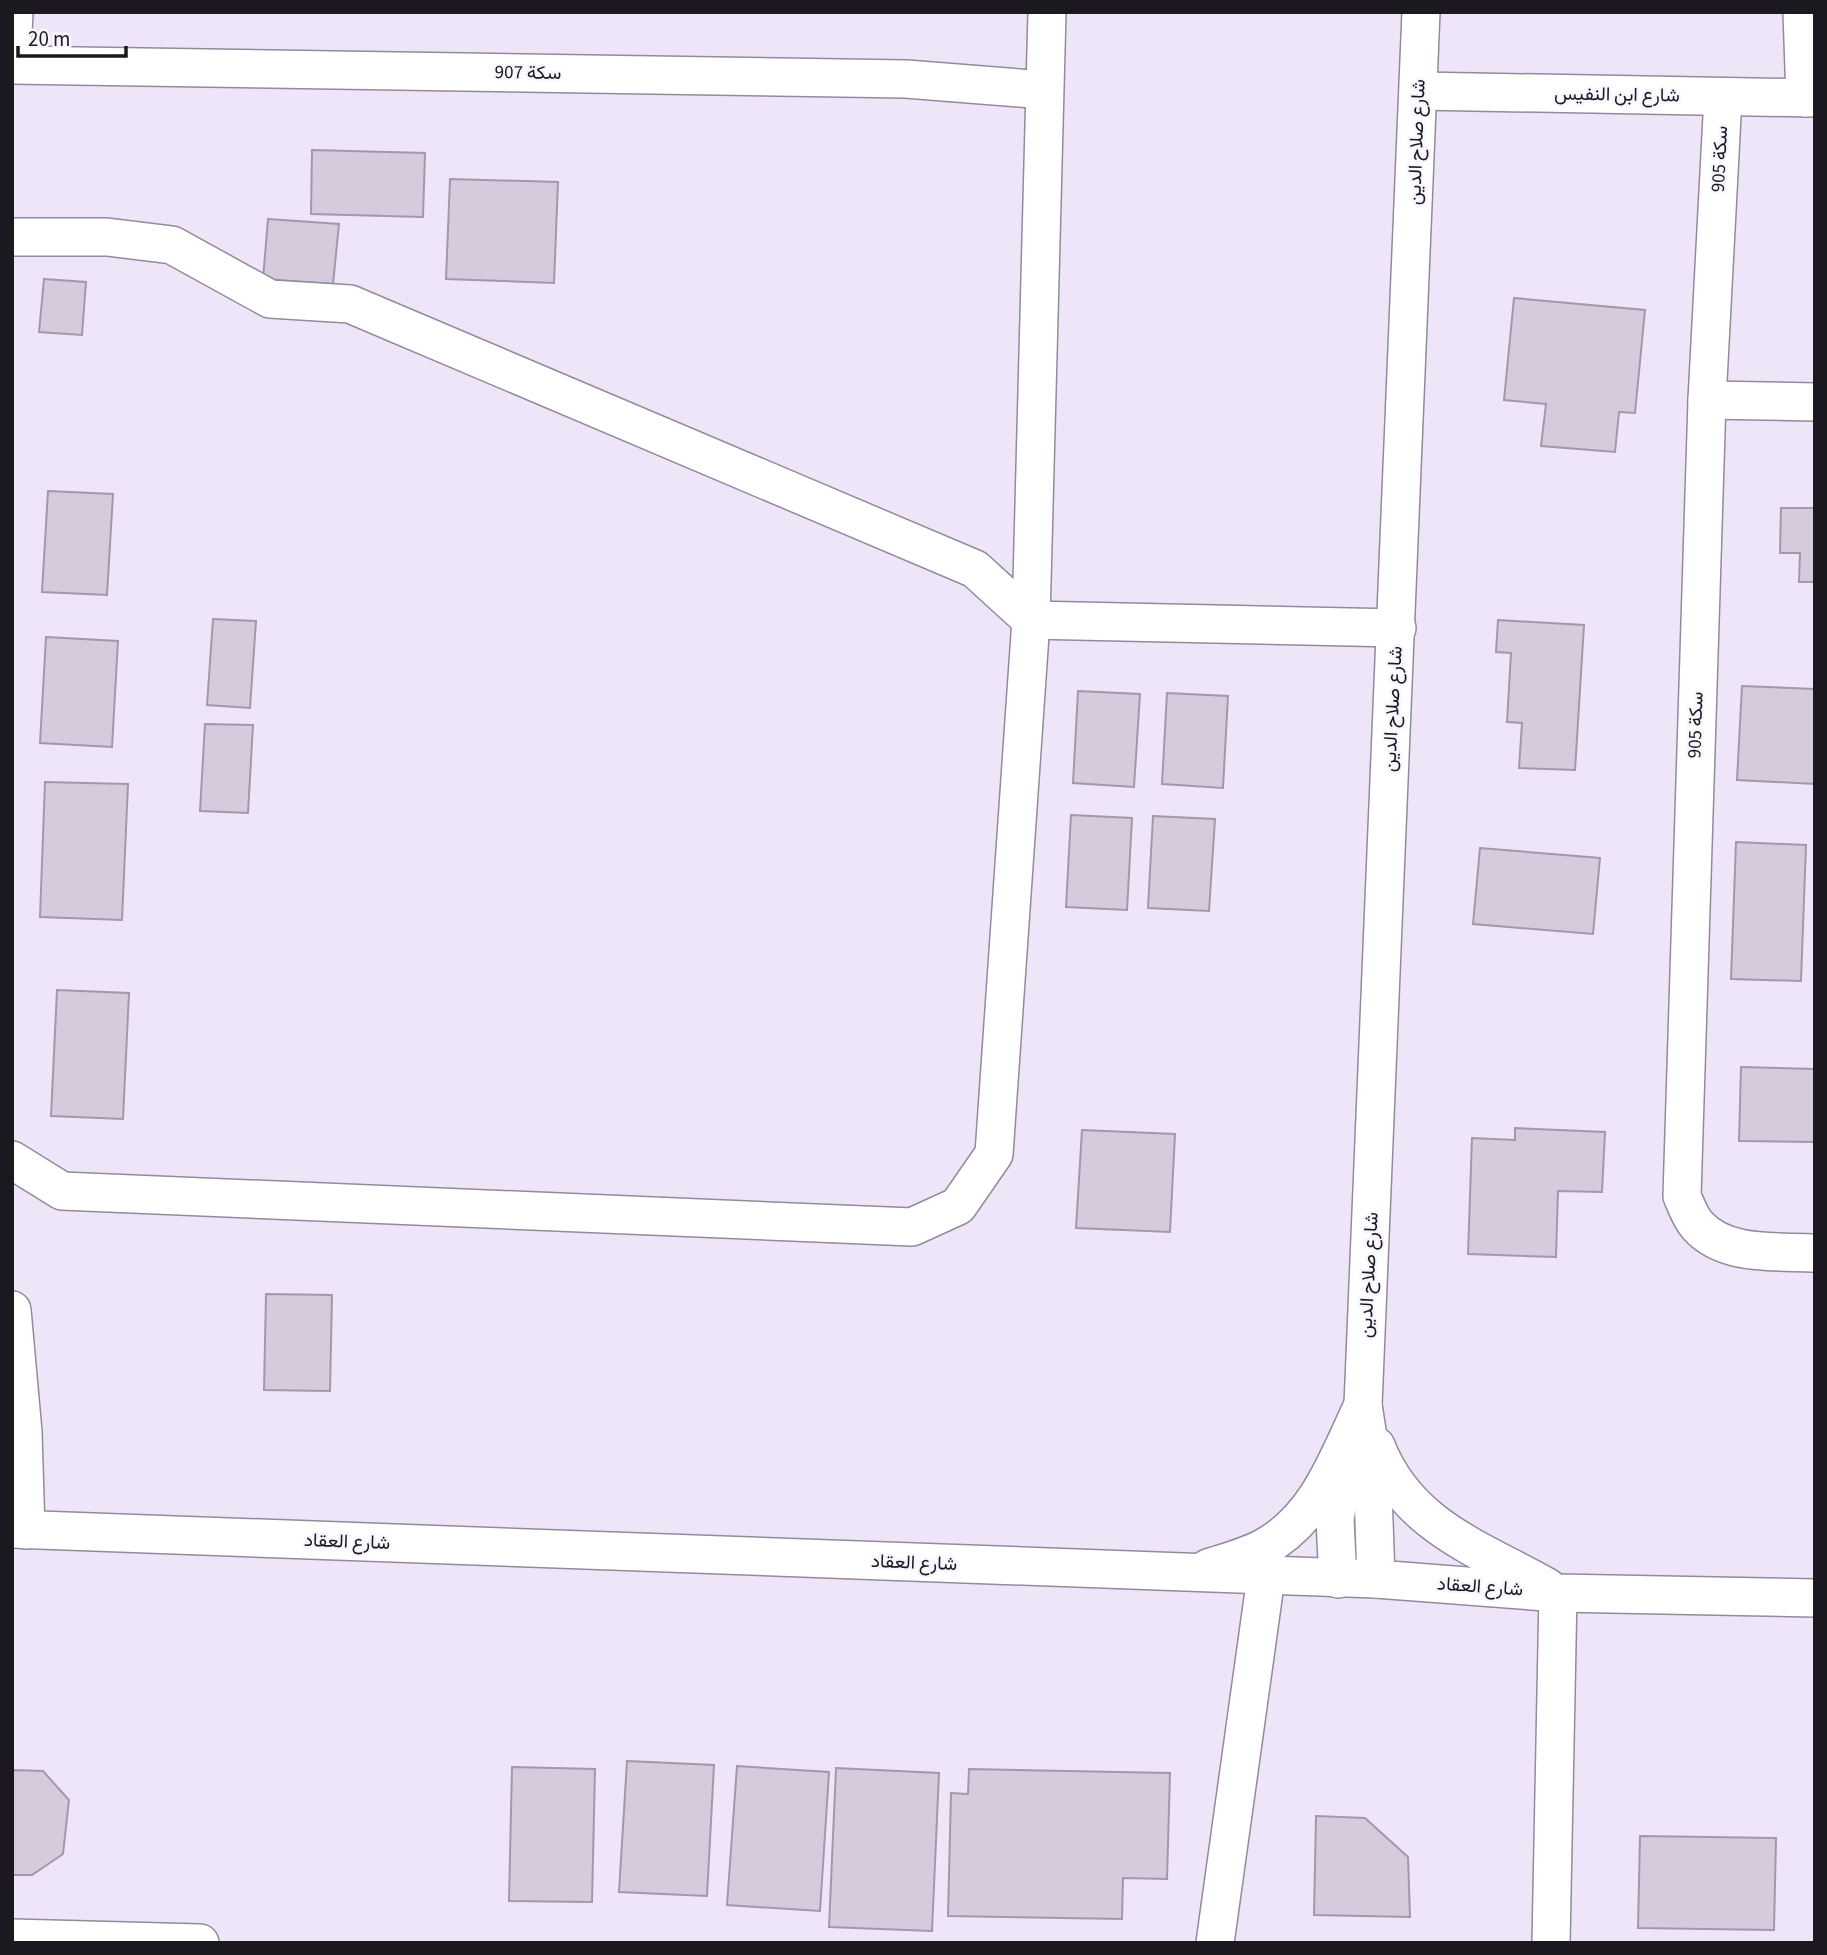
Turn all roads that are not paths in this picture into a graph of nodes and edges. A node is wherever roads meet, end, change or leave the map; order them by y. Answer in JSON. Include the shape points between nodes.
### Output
{"nodes":[{"id":1,"x":14,"y":12,"type":"edge"},
{"id":2,"x":1047,"y":12,"type":"edge"},
{"id":3,"x":1421,"y":12,"type":"edge"},
{"id":4,"x":1802,"y":12,"type":"edge"},
{"id":5,"x":12,"y":55,"type":"edge"},
{"id":6,"x":12,"y":65,"type":"edge"},
{"id":7,"x":1044,"y":90,"type":"junction"},
{"id":8,"x":1419,"y":92,"type":"junction"},
{"id":9,"x":1723,"y":97,"type":"junction"},
{"id":10,"x":1810,"y":98,"type":"edge"},
{"id":11,"x":12,"y":237,"type":"edge"},
{"id":12,"x":1707,"y":400,"type":"junction"},
{"id":13,"x":1815,"y":402,"type":"edge"},
{"id":14,"x":1031,"y":620,"type":"junction"},
{"id":15,"x":1397,"y":628,"type":"junction"},
{"id":16,"x":12,"y":1160,"type":"edge"},
{"id":17,"x":1815,"y":1253,"type":"edge"},
{"id":18,"x":12,"y":1310,"type":"edge"},
{"id":19,"x":1363,"y":1405,"type":"junction"},
{"id":20,"x":19,"y":1529,"type":"edge"},
{"id":21,"x":1192,"y":1574,"type":"junction"},
{"id":22,"x":1266,"y":1577,"type":"junction"},
{"id":23,"x":1338,"y":1579,"type":"junction"},
{"id":24,"x":1376,"y":1579,"type":"junction"},
{"id":25,"x":1558,"y":1594,"type":"junction"},
{"id":26,"x":1815,"y":1598,"type":"edge"},
{"id":27,"x":12,"y":1938,"type":"edge"},
{"id":28,"x":200,"y":1943,"type":"edge"},
{"id":29,"x":1215,"y":1943,"type":"edge"},
{"id":30,"x":1551,"y":1943,"type":"edge"}],
"edges":[{"from":1,"to":5,"type":"street"},
{"from":2,"to":7,"type":"street"},
{"from":3,"to":8,"type":"street","name":"شارع صلاح الدين"},
{"from":4,"to":10,"type":"street"},
{"from":6,"to":7,"type":"street","name":"سكة 907","via":[[906,79]]},
{"from":7,"to":14,"type":"street"},
{"from":8,"to":9,"type":"street","name":"شارع ابن النفيس"},
{"from":8,"to":15,"type":"street","name":"شارع صلاح الدين"},
{"from":9,"to":10,"type":"street","name":"شارع ابن النفيس"},
{"from":9,"to":12,"type":"street","name":"سكة 905"},
{"from":11,"to":14,"type":"street","via":[[107,237],[172,245],[270,299],[350,304],[975,569]]},
{"from":12,"to":13,"type":"street"},
{"from":12,"to":17,"type":"street","name":"سكة 905","via":[[1682,1196],[1696,1224],[1721,1244],[1752,1251]]},
{"from":14,"to":15,"type":"street"},
{"from":14,"to":16,"type":"street","via":[[994,1153],[958,1206],[912,1227],[62,1191]]},
{"from":15,"to":19,"type":"street","name":"شارع صلاح الدين"},
{"from":18,"to":20,"type":"street","via":[[23,1432]]},
{"from":19,"to":21,"type":"street","via":[[1319,1497],[1293,1525],[1264,1548]]},
{"from":19,"to":23,"type":"street","name":"شارع صلاح الدين","via":[[1344,1461],[1335,1520]]},
{"from":19,"to":24,"type":"street","name":"شارع صلاح الدين","via":[[1375,1510]]},
{"from":19,"to":25,"type":"street","via":[[1388,1476],[1412,1506],[1446,1532]]},
{"from":20,"to":21,"type":"street","name":"شارع العقاد"},
{"from":21,"to":22,"type":"street","name":"شارع العقاد"},
{"from":22,"to":23,"type":"street","name":"شارع العقاد"},
{"from":22,"to":29,"type":"street"},
{"from":23,"to":24,"type":"street","name":"شارع العقاد"},
{"from":24,"to":25,"type":"street","name":"شارع العقاد"},
{"from":25,"to":26,"type":"street","name":"شارع العقاد"},
{"from":25,"to":30,"type":"street"},
{"from":27,"to":28,"type":"street"}]}
